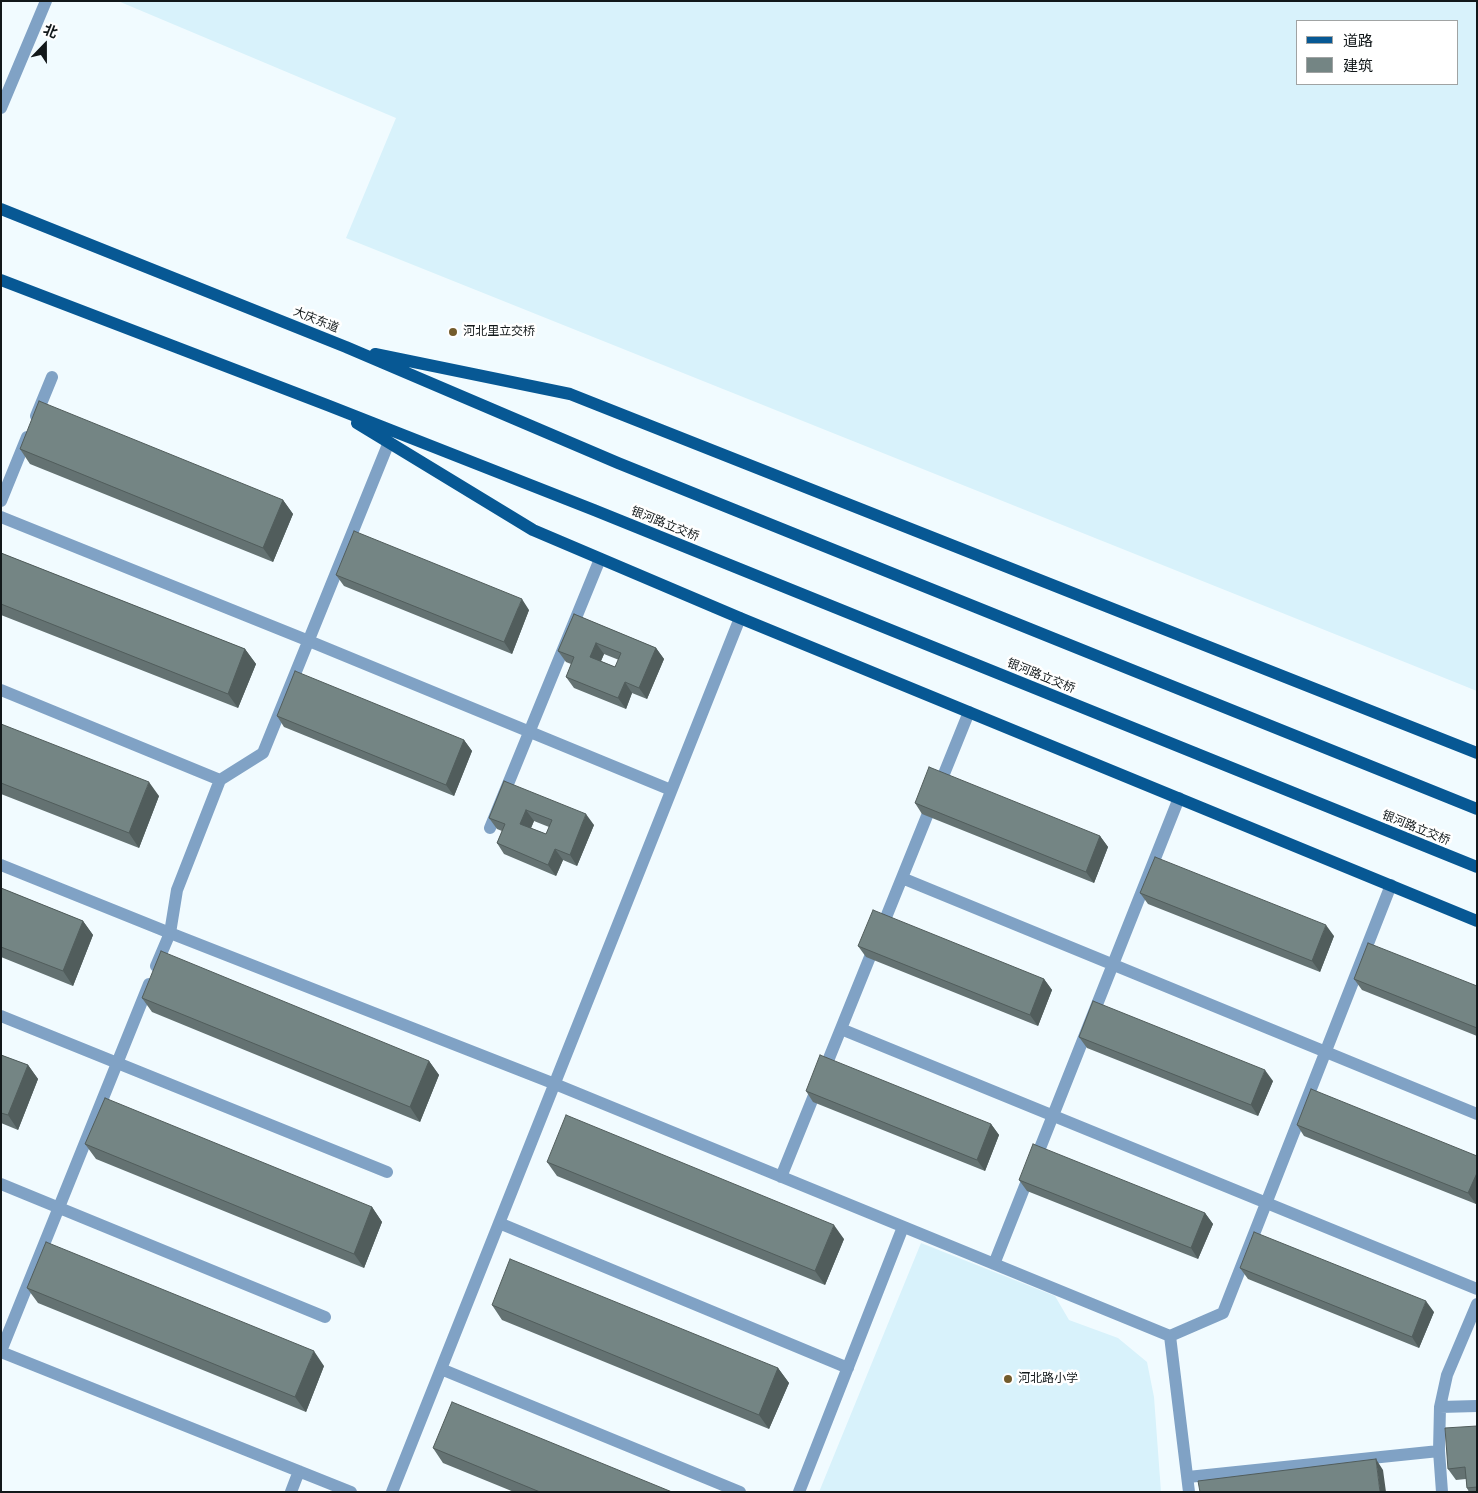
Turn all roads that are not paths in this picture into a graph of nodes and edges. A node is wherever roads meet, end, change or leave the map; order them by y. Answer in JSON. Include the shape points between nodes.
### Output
{"nodes":[{"id":1,"x":46,"y":1,"type":"edge"},
{"id":2,"x":1,"y":108,"type":"edge"},
{"id":3,"x":1,"y":209,"type":"edge"},
{"id":4,"x":1,"y":280,"type":"edge"},
{"id":5,"x":346,"y":348,"type":"junction"},
{"id":6,"x":52,"y":377,"type":"dead end"},
{"id":7,"x":327,"y":405,"type":"junction"},
{"id":8,"x":388,"y":442,"type":"junction"},
{"id":9,"x":1,"y":501,"type":"edge"},
{"id":10,"x":1,"y":516,"type":"edge"},
{"id":11,"x":600,"y":558,"type":"junction"},
{"id":12,"x":740,"y":618,"type":"junction"},
{"id":13,"x":309,"y":641,"type":"junction"},
{"id":14,"x":1,"y":690,"type":"edge"},
{"id":15,"x":969,"y":712,"type":"junction"},
{"id":16,"x":529,"y":732,"type":"junction"},
{"id":17,"x":1477,"y":753,"type":"edge"},
{"id":18,"x":220,"y":780,"type":"junction"},
{"id":19,"x":671,"y":790,"type":"junction"},
{"id":20,"x":1179,"y":798,"type":"junction"},
{"id":21,"x":1477,"y":809,"type":"edge"},
{"id":22,"x":490,"y":828,"type":"edge"},
{"id":23,"x":1,"y":865,"type":"edge"},
{"id":24,"x":1477,"y":867,"type":"edge"},
{"id":25,"x":902,"y":878,"type":"junction"},
{"id":26,"x":1391,"y":885,"type":"junction"},
{"id":27,"x":1477,"y":921,"type":"edge"},
{"id":28,"x":170,"y":933,"type":"junction"},
{"id":29,"x":1113,"y":965,"type":"junction"},
{"id":30,"x":1,"y":1016,"type":"edge"},
{"id":31,"x":841,"y":1029,"type":"junction"},
{"id":32,"x":1326,"y":1052,"type":"junction"},
{"id":33,"x":117,"y":1063,"type":"junction"},
{"id":34,"x":554,"y":1084,"type":"junction"},
{"id":35,"x":1477,"y":1114,"type":"edge"},
{"id":36,"x":1053,"y":1115,"type":"junction"},
{"id":37,"x":387,"y":1172,"type":"dead end"},
{"id":38,"x":782,"y":1177,"type":"junction"},
{"id":39,"x":1,"y":1184,"type":"edge"},
{"id":40,"x":1267,"y":1203,"type":"junction"},
{"id":41,"x":59,"y":1208,"type":"junction"},
{"id":42,"x":499,"y":1223,"type":"junction"},
{"id":43,"x":903,"y":1227,"type":"junction"},
{"id":44,"x":994,"y":1264,"type":"junction"},
{"id":45,"x":1477,"y":1289,"type":"edge"},
{"id":46,"x":1477,"y":1304,"type":"edge"},
{"id":47,"x":325,"y":1317,"type":"dead end"},
{"id":48,"x":1170,"y":1336,"type":"junction"},
{"id":49,"x":1,"y":1351,"type":"edge"},
{"id":50,"x":848,"y":1368,"type":"junction"},
{"id":51,"x":441,"y":1369,"type":"junction"},
{"id":52,"x":1477,"y":1406,"type":"edge"},
{"id":53,"x":1440,"y":1407,"type":"junction"},
{"id":54,"x":1438,"y":1451,"type":"junction"},
{"id":55,"x":299,"y":1471,"type":"junction"},
{"id":56,"x":1188,"y":1477,"type":"junction"},
{"id":57,"x":291,"y":1492,"type":"edge"},
{"id":58,"x":351,"y":1492,"type":"edge"},
{"id":59,"x":392,"y":1492,"type":"edge"},
{"id":60,"x":740,"y":1492,"type":"edge"},
{"id":61,"x":799,"y":1492,"type":"edge"},
{"id":62,"x":1190,"y":1492,"type":"edge"},
{"id":63,"x":1442,"y":1492,"type":"edge"}],
"edges":[{"from":1,"to":2,"type":"street"},
{"from":3,"to":5,"type":"main road","name":"大庆东道"},
{"from":4,"to":7,"type":"main road"},
{"from":5,"to":17,"type":"main road","via":[[570,394]]},
{"from":5,"to":21,"type":"main road","name":"大庆东道","via":[[618,463]]},
{"from":6,"to":9,"type":"street"},
{"from":7,"to":8,"type":"main road"},
{"from":7,"to":24,"type":"main road","name":"银河路立交桥"},
{"from":8,"to":11,"type":"main road","via":[[533,530]]},
{"from":8,"to":13,"type":"street"},
{"from":10,"to":13,"type":"street"},
{"from":11,"to":12,"type":"main road"},
{"from":11,"to":16,"type":"street"},
{"from":12,"to":15,"type":"main road"},
{"from":12,"to":19,"type":"street"},
{"from":13,"to":16,"type":"street"},
{"from":13,"to":18,"type":"street","via":[[263,753]]},
{"from":14,"to":18,"type":"street"},
{"from":15,"to":20,"type":"main road"},
{"from":15,"to":25,"type":"street"},
{"from":16,"to":19,"type":"street"},
{"from":16,"to":22,"type":"street"},
{"from":18,"to":28,"type":"street","via":[[177,890]]},
{"from":19,"to":34,"type":"street"},
{"from":20,"to":26,"type":"main road"},
{"from":20,"to":29,"type":"street"},
{"from":23,"to":28,"type":"street"},
{"from":25,"to":29,"type":"street"},
{"from":25,"to":31,"type":"street"},
{"from":26,"to":27,"type":"main road"},
{"from":26,"to":32,"type":"street"},
{"from":28,"to":33,"type":"street"},
{"from":28,"to":34,"type":"street"},
{"from":29,"to":32,"type":"street"},
{"from":29,"to":36,"type":"street"},
{"from":30,"to":33,"type":"street"},
{"from":31,"to":36,"type":"street"},
{"from":31,"to":38,"type":"street"},
{"from":32,"to":35,"type":"street"},
{"from":32,"to":40,"type":"street"},
{"from":33,"to":37,"type":"street"},
{"from":33,"to":41,"type":"street"},
{"from":34,"to":38,"type":"street"},
{"from":34,"to":42,"type":"street"},
{"from":36,"to":40,"type":"street"},
{"from":36,"to":44,"type":"street"},
{"from":38,"to":43,"type":"street"},
{"from":39,"to":41,"type":"street"},
{"from":40,"to":45,"type":"street"},
{"from":40,"to":48,"type":"street","via":[[1223,1313]]},
{"from":41,"to":47,"type":"street"},
{"from":41,"to":49,"type":"street"},
{"from":42,"to":50,"type":"street"},
{"from":42,"to":51,"type":"street"},
{"from":43,"to":44,"type":"street"},
{"from":43,"to":50,"type":"street"},
{"from":44,"to":48,"type":"street"},
{"from":46,"to":53,"type":"street","via":[[1447,1375]]},
{"from":48,"to":56,"type":"street"},
{"from":49,"to":55,"type":"street"},
{"from":50,"to":61,"type":"street"},
{"from":51,"to":59,"type":"street"},
{"from":51,"to":60,"type":"street"},
{"from":52,"to":53,"type":"street"},
{"from":53,"to":54,"type":"street"},
{"from":54,"to":56,"type":"street"},
{"from":54,"to":63,"type":"street"},
{"from":55,"to":57,"type":"street"},
{"from":55,"to":58,"type":"street"},
{"from":56,"to":62,"type":"street"}]}
